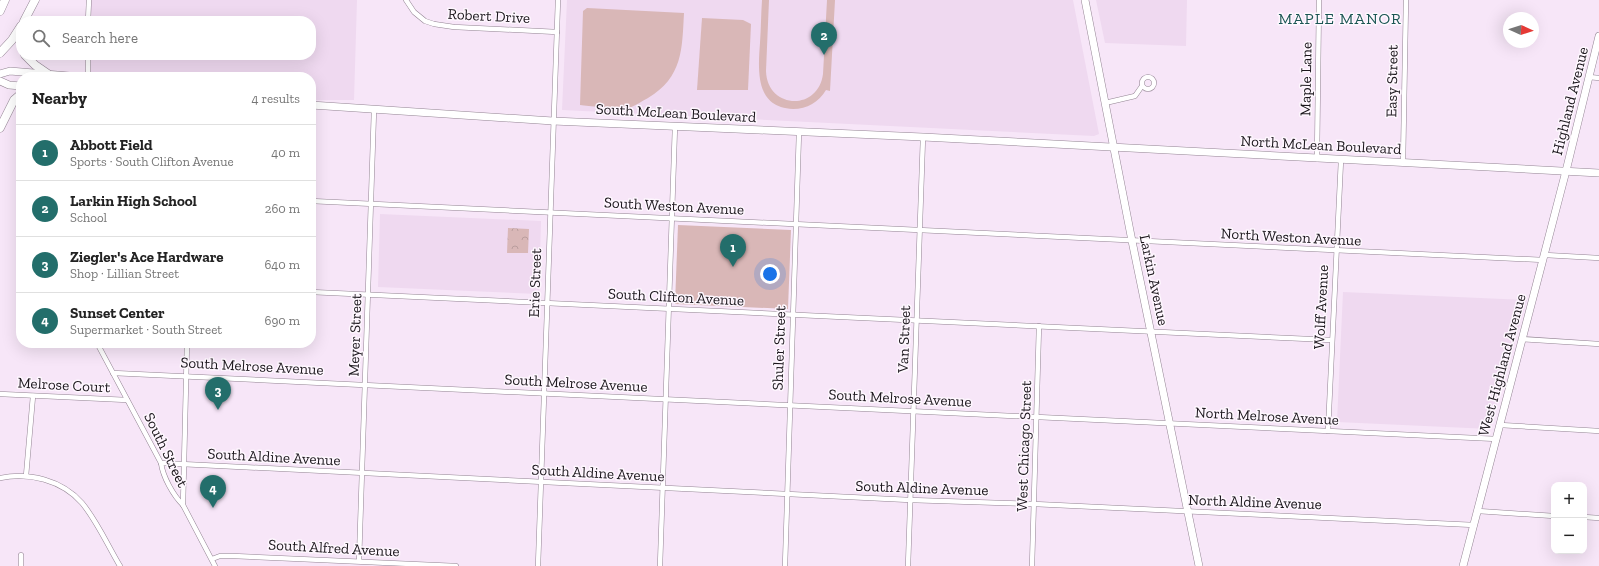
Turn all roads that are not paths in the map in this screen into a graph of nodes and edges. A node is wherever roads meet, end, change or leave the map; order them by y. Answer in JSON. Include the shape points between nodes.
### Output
{"nodes":[{"id":1,"x":5,"y":0,"type":"edge"},
{"id":2,"x":36,"y":0,"type":"edge"},
{"id":3,"x":89,"y":0,"type":"edge"},
{"id":4,"x":406,"y":0,"type":"edge"},
{"id":5,"x":558,"y":0,"type":"edge"},
{"id":6,"x":1084,"y":0,"type":"edge"},
{"id":7,"x":1320,"y":0,"type":"edge"},
{"id":8,"x":1406,"y":0,"type":"edge"},
{"id":9,"x":0,"y":11,"type":"edge"},
{"id":10,"x":27,"y":16,"type":"edge"},
{"id":11,"x":31,"y":16,"type":"edge"},
{"id":12,"x":88,"y":16,"type":"edge"},
{"id":13,"x":557,"y":32,"type":"junction"},
{"id":14,"x":16,"y":34,"type":"edge"},
{"id":15,"x":1599,"y":36,"type":"edge"},
{"id":16,"x":0,"y":53,"type":"edge"},
{"id":17,"x":30,"y":60,"type":"edge"},
{"id":18,"x":88,"y":60,"type":"edge"},
{"id":19,"x":23,"y":72,"type":"edge"},
{"id":20,"x":45,"y":72,"type":"edge"},
{"id":21,"x":88,"y":72,"type":"edge"},
{"id":22,"x":0,"y":74,"type":"edge"},
{"id":23,"x":1589,"y":77,"type":"junction"},
{"id":24,"x":1599,"y":78,"type":"edge"},
{"id":25,"x":0,"y":81,"type":"edge"},
{"id":26,"x":16,"y":86,"type":"edge"},
{"id":27,"x":1142,"y":86,"type":"dead end"},
{"id":28,"x":16,"y":98,"type":"edge"},
{"id":29,"x":1105,"y":103,"type":"junction"},
{"id":30,"x":316,"y":105,"type":"edge"},
{"id":31,"x":374,"y":110,"type":"junction"},
{"id":32,"x":553,"y":121,"type":"junction"},
{"id":33,"x":675,"y":126,"type":"junction"},
{"id":34,"x":0,"y":128,"type":"edge"},
{"id":35,"x":799,"y":132,"type":"junction"},
{"id":36,"x":923,"y":137,"type":"junction"},
{"id":37,"x":1041,"y":144,"type":"joint"},
{"id":38,"x":1114,"y":148,"type":"junction"},
{"id":39,"x":1317,"y":159,"type":"junction"},
{"id":40,"x":1341,"y":160,"type":"junction"},
{"id":41,"x":1403,"y":163,"type":"junction"},
{"id":42,"x":1566,"y":171,"type":"junction"},
{"id":43,"x":1599,"y":173,"type":"edge"},
{"id":44,"x":316,"y":201,"type":"edge"},
{"id":45,"x":372,"y":204,"type":"junction"},
{"id":46,"x":550,"y":212,"type":"junction"},
{"id":47,"x":671,"y":217,"type":"junction"},
{"id":48,"x":795,"y":223,"type":"junction"},
{"id":49,"x":919,"y":229,"type":"junction"},
{"id":50,"x":1037,"y":236,"type":"joint"},
{"id":51,"x":1132,"y":242,"type":"junction"},
{"id":52,"x":1337,"y":251,"type":"junction"},
{"id":53,"x":1544,"y":257,"type":"junction"},
{"id":54,"x":1599,"y":258,"type":"edge"},
{"id":55,"x":316,"y":292,"type":"edge"},
{"id":56,"x":368,"y":295,"type":"junction"},
{"id":57,"x":546,"y":303,"type":"junction"},
{"id":58,"x":668,"y":310,"type":"junction"},
{"id":59,"x":792,"y":314,"type":"junction"},
{"id":60,"x":916,"y":320,"type":"junction"},
{"id":61,"x":1039,"y":326,"type":"junction"},
{"id":62,"x":1151,"y":332,"type":"junction"},
{"id":63,"x":1522,"y":339,"type":"junction"},
{"id":64,"x":1331,"y":340,"type":"junction"},
{"id":65,"x":1599,"y":344,"type":"edge"},
{"id":66,"x":100,"y":348,"type":"edge"},
{"id":67,"x":187,"y":348,"type":"edge"},
{"id":68,"x":113,"y":373,"type":"junction"},
{"id":69,"x":186,"y":375,"type":"junction"},
{"id":70,"x":365,"y":384,"type":"junction"},
{"id":71,"x":0,"y":394,"type":"edge"},
{"id":72,"x":544,"y":394,"type":"junction"},
{"id":73,"x":33,"y":396,"type":"junction"},
{"id":74,"x":666,"y":399,"type":"junction"},
{"id":75,"x":127,"y":400,"type":"junction"},
{"id":76,"x":789,"y":405,"type":"junction"},
{"id":77,"x":914,"y":411,"type":"junction"},
{"id":78,"x":1037,"y":416,"type":"junction"},
{"id":79,"x":1170,"y":423,"type":"junction"},
{"id":80,"x":1500,"y":425,"type":"junction"},
{"id":81,"x":1328,"y":430,"type":"junction"},
{"id":82,"x":1599,"y":431,"type":"edge"},
{"id":83,"x":1497,"y":439,"type":"junction"},
{"id":84,"x":161,"y":463,"type":"junction"},
{"id":85,"x":184,"y":464,"type":"junction"},
{"id":86,"x":362,"y":473,"type":"junction"},
{"id":87,"x":26,"y":476,"type":"junction"},
{"id":88,"x":0,"y":478,"type":"edge"},
{"id":89,"x":540,"y":482,"type":"junction"},
{"id":90,"x":663,"y":488,"type":"junction"},
{"id":91,"x":787,"y":493,"type":"junction"},
{"id":92,"x":910,"y":500,"type":"junction"},
{"id":93,"x":1034,"y":504,"type":"junction"},
{"id":94,"x":183,"y":505,"type":"junction"},
{"id":95,"x":1478,"y":511,"type":"junction"},
{"id":96,"x":1188,"y":512,"type":"junction"},
{"id":97,"x":1551,"y":516,"type":"edge"},
{"id":98,"x":1587,"y":517,"type":"edge"},
{"id":99,"x":1599,"y":518,"type":"edge"},
{"id":100,"x":1474,"y":525,"type":"junction"},
{"id":101,"x":21,"y":555,"type":"dead end"},
{"id":102,"x":212,"y":559,"type":"junction"},
{"id":103,"x":359,"y":561,"type":"junction"},
{"id":104,"x":21,"y":566,"type":"edge"},
{"id":105,"x":120,"y":566,"type":"edge"},
{"id":106,"x":216,"y":566,"type":"edge"},
{"id":107,"x":456,"y":566,"type":"edge"},
{"id":108,"x":538,"y":566,"type":"edge"},
{"id":109,"x":660,"y":566,"type":"edge"},
{"id":110,"x":785,"y":566,"type":"edge"},
{"id":111,"x":908,"y":566,"type":"edge"},
{"id":112,"x":1032,"y":566,"type":"edge"},
{"id":113,"x":1199,"y":566,"type":"edge"},
{"id":114,"x":1463,"y":566,"type":"edge"}],
"edges":[{"from":1,"to":9,"type":"highway"},
{"from":2,"to":10,"type":"highway"},
{"from":2,"to":11,"type":"highway"},
{"from":3,"to":12,"type":"street"},
{"from":4,"to":13,"type":"street","name":"Robert Drive","via":[[414,12],[425,21],[434,24]]},
{"from":5,"to":13,"type":"street","name":"Erie Street"},
{"from":6,"to":29,"type":"main road","name":"Larkin Avenue"},
{"from":7,"to":39,"type":"street","name":"Maple Lane"},
{"from":8,"to":41,"type":"street","name":"Easy Street"},
{"from":13,"to":32,"type":"street","name":"Erie Street"},
{"from":14,"to":16,"type":"highway"},
{"from":15,"to":23,"type":"main road","name":"Highland Avenue"},
{"from":17,"to":20,"type":"highway"},
{"from":18,"to":21,"type":"street"},
{"from":19,"to":22,"type":"main road","via":[[10,71]]},
{"from":23,"to":24,"type":"street"},
{"from":23,"to":42,"type":"main road","name":"Highland Avenue"},
{"from":25,"to":26,"type":"main road"},
{"from":27,"to":29,"type":"street","via":[[1135,96]]},
{"from":28,"to":34,"type":"highway"},
{"from":29,"to":38,"type":"main road","name":"Larkin Avenue"},
{"from":30,"to":31,"type":"main road","name":"South McLean Boulevard"},
{"from":31,"to":32,"type":"main road","name":"South McLean Boulevard"},
{"from":31,"to":45,"type":"street","name":"Meyer Street"},
{"from":32,"to":33,"type":"main road","name":"South McLean Boulevard"},
{"from":32,"to":46,"type":"street","name":"Erie Street"},
{"from":33,"to":35,"type":"main road","name":"South McLean Boulevard"},
{"from":33,"to":47,"type":"street"},
{"from":35,"to":36,"type":"main road","name":"South McLean Boulevard"},
{"from":35,"to":48,"type":"street","name":"Shuler Street"},
{"from":36,"to":37,"type":"main road","name":"South McLean Boulevard"},
{"from":36,"to":49,"type":"street","name":"Van Street"},
{"from":37,"to":38,"type":"main road","name":"North McLean Boulevard"},
{"from":38,"to":39,"type":"main road","name":"North McLean Boulevard"},
{"from":38,"to":51,"type":"main road","name":"Larkin Avenue"},
{"from":39,"to":40,"type":"main road","name":"North McLean Boulevard"},
{"from":40,"to":41,"type":"main road","name":"North McLean Boulevard"},
{"from":40,"to":52,"type":"street","name":"Wolff Avenue"},
{"from":41,"to":42,"type":"main road","name":"North McLean Boulevard"},
{"from":42,"to":43,"type":"main road","name":"North McLean Boulevard"},
{"from":42,"to":53,"type":"main road","name":"West Highland Avenue"},
{"from":44,"to":45,"type":"street","name":"South Weston Avenue"},
{"from":45,"to":46,"type":"street","name":"South Weston Avenue"},
{"from":45,"to":56,"type":"street","name":"Meyer Street"},
{"from":46,"to":47,"type":"street","name":"South Weston Avenue"},
{"from":46,"to":57,"type":"street","name":"Erie Street"},
{"from":47,"to":48,"type":"street","name":"South Weston Avenue"},
{"from":47,"to":58,"type":"street"},
{"from":48,"to":49,"type":"street","name":"South Weston Avenue"},
{"from":48,"to":59,"type":"street","name":"Shuler Street"},
{"from":49,"to":50,"type":"street","name":"South Weston Avenue"},
{"from":49,"to":60,"type":"street","name":"Van Street"},
{"from":50,"to":51,"type":"street","name":"North Weston Avenue"},
{"from":51,"to":52,"type":"street","name":"North Weston Avenue"},
{"from":51,"to":62,"type":"main road","name":"Larkin Avenue"},
{"from":52,"to":53,"type":"street","name":"North Weston Avenue"},
{"from":52,"to":64,"type":"street","name":"Wolff Avenue"},
{"from":53,"to":54,"type":"street","name":"North Weston Avenue"},
{"from":53,"to":63,"type":"main road","name":"West Highland Avenue"},
{"from":55,"to":56,"type":"street","name":"South Clifton Avenue"},
{"from":56,"to":57,"type":"street","name":"South Clifton Avenue"},
{"from":56,"to":70,"type":"street","name":"Meyer Street"},
{"from":57,"to":58,"type":"street","name":"South Clifton Avenue"},
{"from":57,"to":72,"type":"street","name":"Erie Street"},
{"from":58,"to":59,"type":"street","name":"South Clifton Avenue"},
{"from":58,"to":74,"type":"street"},
{"from":59,"to":60,"type":"street","name":"South Clifton Avenue"},
{"from":59,"to":76,"type":"street","name":"Shuler Street"},
{"from":60,"to":61,"type":"street","name":"South Clifton Avenue"},
{"from":60,"to":77,"type":"street","name":"Van Street"},
{"from":61,"to":62,"type":"street","name":"South Clifton Avenue"},
{"from":61,"to":78,"type":"street","name":"West Chicago Street"},
{"from":62,"to":64,"type":"street","name":"South Clifton Avenue"},
{"from":62,"to":79,"type":"main road","name":"Larkin Avenue"},
{"from":63,"to":65,"type":"street"},
{"from":63,"to":80,"type":"main road","name":"West Highland Avenue"},
{"from":64,"to":81,"type":"street","name":"Wolff Avenue"},
{"from":66,"to":68,"type":"street","name":"South Street"},
{"from":67,"to":69,"type":"street"},
{"from":68,"to":69,"type":"street","name":"South Melrose Avenue"},
{"from":68,"to":75,"type":"street","name":"South Street"},
{"from":69,"to":70,"type":"street","name":"South Melrose Avenue"},
{"from":69,"to":85,"type":"street"},
{"from":70,"to":72,"type":"street","name":"South Melrose Avenue"},
{"from":70,"to":86,"type":"street","name":"Meyer Street"},
{"from":71,"to":73,"type":"street","name":"Melrose Court"},
{"from":72,"to":74,"type":"street","name":"South Melrose Avenue"},
{"from":72,"to":89,"type":"street","name":"Erie Street"},
{"from":73,"to":75,"type":"street","name":"Melrose Court"},
{"from":73,"to":87,"type":"street"},
{"from":74,"to":76,"type":"street","name":"South Melrose Avenue"},
{"from":74,"to":90,"type":"street"},
{"from":75,"to":84,"type":"street","name":"South Street"},
{"from":76,"to":77,"type":"street","name":"South Melrose Avenue"},
{"from":76,"to":91,"type":"street","name":"Shuler Street"},
{"from":77,"to":78,"type":"street","name":"South Melrose Avenue"},
{"from":77,"to":92,"type":"street","name":"Van Street"},
{"from":78,"to":79,"type":"street","name":"North Melrose Avenue"},
{"from":78,"to":93,"type":"street","name":"West Chicago Street"},
{"from":79,"to":81,"type":"street","name":"North Melrose Avenue"},
{"from":79,"to":96,"type":"main road","name":"Larkin Avenue"},
{"from":80,"to":82,"type":"street"},
{"from":80,"to":83,"type":"main road","name":"West Highland Avenue"},
{"from":81,"to":83,"type":"street","name":"North Melrose Avenue"},
{"from":83,"to":95,"type":"main road","name":"West Highland Avenue"},
{"from":84,"to":85,"type":"street","name":"South Aldine Avenue"},
{"from":84,"to":94,"type":"street","name":"South Street","via":[[177,499]]},
{"from":85,"to":86,"type":"street","name":"South Aldine Avenue"},
{"from":85,"to":94,"type":"street"},
{"from":86,"to":89,"type":"street","name":"South Aldine Avenue"},
{"from":86,"to":103,"type":"street","name":"Meyer Street"},
{"from":87,"to":88,"type":"street"},
{"from":87,"to":105,"type":"street","via":[[56,484],[78,499]]},
{"from":89,"to":90,"type":"street","name":"South Aldine Avenue"},
{"from":89,"to":108,"type":"street","name":"Erie Street"},
{"from":90,"to":91,"type":"street","name":"South Aldine Avenue"},
{"from":90,"to":109,"type":"street"},
{"from":91,"to":92,"type":"street","name":"South Aldine Avenue"},
{"from":91,"to":110,"type":"street","name":"Shuler Street"},
{"from":92,"to":93,"type":"street","name":"South Aldine Avenue"},
{"from":92,"to":111,"type":"street","name":"Van Street"},
{"from":93,"to":96,"type":"street","name":"North Aldine Avenue"},
{"from":93,"to":112,"type":"street","name":"West Chicago Street"},
{"from":94,"to":102,"type":"street","name":"South Street"},
{"from":95,"to":97,"type":"street"},
{"from":95,"to":100,"type":"main road","name":"West Highland Avenue"},
{"from":96,"to":100,"type":"street","name":"North Aldine Avenue"},
{"from":96,"to":113,"type":"main road","name":"Larkin Avenue"},
{"from":98,"to":99,"type":"street"},
{"from":100,"to":114,"type":"main road","name":"West Highland Avenue"},
{"from":101,"to":104,"type":"street"},
{"from":102,"to":103,"type":"street","name":"South Alfred Avenue","via":[[222,556]]},
{"from":102,"to":106,"type":"street","name":"South Street"},
{"from":103,"to":107,"type":"street","name":"South Alfred Avenue"}]}
